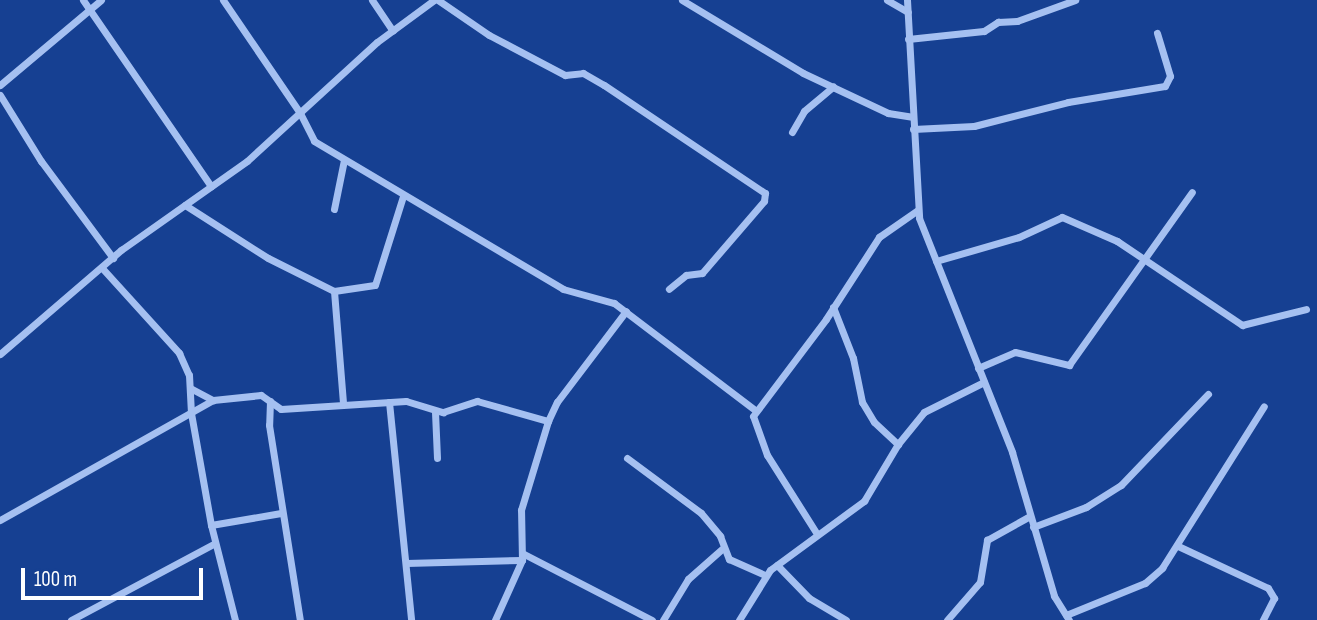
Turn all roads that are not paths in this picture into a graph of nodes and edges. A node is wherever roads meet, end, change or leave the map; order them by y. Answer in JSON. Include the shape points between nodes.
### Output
{"nodes":[{"id":1,"x":83,"y":0,"type":"edge"},
{"id":2,"x":101,"y":0,"type":"edge"},
{"id":3,"x":223,"y":0,"type":"edge"},
{"id":4,"x":372,"y":0,"type":"edge"},
{"id":5,"x":436,"y":0,"type":"edge"},
{"id":6,"x":682,"y":0,"type":"edge"},
{"id":7,"x":887,"y":0,"type":"edge"},
{"id":8,"x":907,"y":0,"type":"edge"},
{"id":9,"x":1075,"y":0,"type":"edge"},
{"id":10,"x":89,"y":10,"type":"junction"},
{"id":11,"x":908,"y":12,"type":"junction"},
{"id":12,"x":393,"y":31,"type":"junction"},
{"id":13,"x":1157,"y":33,"type":"dead end"},
{"id":14,"x":908,"y":39,"type":"junction"},
{"id":15,"x":0,"y":85,"type":"edge"},
{"id":16,"x":833,"y":87,"type":"junction"},
{"id":17,"x":0,"y":95,"type":"edge"},
{"id":18,"x":300,"y":113,"type":"junction"},
{"id":19,"x":912,"y":117,"type":"junction"},
{"id":20,"x":912,"y":129,"type":"junction"},
{"id":21,"x":792,"y":132,"type":"dead end"},
{"id":22,"x":344,"y":160,"type":"junction"},
{"id":23,"x":211,"y":187,"type":"junction"},
{"id":24,"x":1192,"y":192,"type":"dead end"},
{"id":25,"x":403,"y":196,"type":"junction"},
{"id":26,"x":185,"y":205,"type":"junction"},
{"id":27,"x":334,"y":209,"type":"dead end"},
{"id":28,"x":918,"y":210,"type":"junction"},
{"id":29,"x":113,"y":258,"type":"junction"},
{"id":30,"x":1143,"y":260,"type":"junction"},
{"id":31,"x":936,"y":261,"type":"junction"},
{"id":32,"x":102,"y":268,"type":"junction"},
{"id":33,"x":669,"y":289,"type":"dead end"},
{"id":34,"x":334,"y":291,"type":"junction"},
{"id":35,"x":833,"y":307,"type":"junction"},
{"id":36,"x":1306,"y":309,"type":"dead end"},
{"id":37,"x":626,"y":311,"type":"junction"},
{"id":38,"x":0,"y":354,"type":"edge"},
{"id":39,"x":978,"y":368,"type":"junction"},
{"id":40,"x":984,"y":382,"type":"junction"},
{"id":41,"x":192,"y":389,"type":"junction"},
{"id":42,"x":1208,"y":394,"type":"dead end"},
{"id":43,"x":213,"y":400,"type":"junction"},
{"id":44,"x":270,"y":401,"type":"junction"},
{"id":45,"x":389,"y":402,"type":"junction"},
{"id":46,"x":343,"y":404,"type":"junction"},
{"id":47,"x":1264,"y":406,"type":"dead end"},
{"id":48,"x":755,"y":410,"type":"junction"},
{"id":49,"x":435,"y":412,"type":"junction"},
{"id":50,"x":191,"y":413,"type":"junction"},
{"id":51,"x":548,"y":421,"type":"junction"},
{"id":52,"x":898,"y":444,"type":"junction"},
{"id":53,"x":437,"y":458,"type":"dead end"},
{"id":54,"x":627,"y":458,"type":"dead end"},
{"id":55,"x":281,"y":513,"type":"junction"},
{"id":56,"x":1030,"y":516,"type":"junction"},
{"id":57,"x":0,"y":520,"type":"edge"},
{"id":58,"x":211,"y":525,"type":"junction"},
{"id":59,"x":1033,"y":527,"type":"junction"},
{"id":60,"x":817,"y":534,"type":"junction"},
{"id":61,"x":215,"y":543,"type":"junction"},
{"id":62,"x":1178,"y":546,"type":"junction"},
{"id":63,"x":722,"y":550,"type":"junction"},
{"id":64,"x":523,"y":556,"type":"junction"},
{"id":65,"x":405,"y":562,"type":"junction"},
{"id":66,"x":777,"y":565,"type":"junction"},
{"id":67,"x":765,"y":575,"type":"junction"},
{"id":68,"x":1068,"y":617,"type":"edge"},
{"id":69,"x":71,"y":620,"type":"edge"},
{"id":70,"x":235,"y":620,"type":"edge"},
{"id":71,"x":300,"y":620,"type":"edge"},
{"id":72,"x":411,"y":620,"type":"edge"},
{"id":73,"x":495,"y":620,"type":"edge"},
{"id":74,"x":652,"y":620,"type":"edge"},
{"id":75,"x":663,"y":620,"type":"edge"},
{"id":76,"x":739,"y":620,"type":"edge"},
{"id":77,"x":846,"y":620,"type":"edge"},
{"id":78,"x":947,"y":620,"type":"edge"},
{"id":79,"x":1263,"y":620,"type":"edge"}],
"edges":[{"from":1,"to":10,"type":"street"},
{"from":2,"to":10,"type":"street"},
{"from":3,"to":18,"type":"street"},
{"from":4,"to":12,"type":"street"},
{"from":5,"to":12,"type":"street"},
{"from":5,"to":33,"type":"street","via":[[489,35],[565,75],[583,73],[604,85],[765,193],[764,201],[702,272],[686,275]]},
{"from":6,"to":16,"type":"street"},
{"from":7,"to":11,"type":"street"},
{"from":8,"to":11,"type":"street"},
{"from":9,"to":14,"type":"street","via":[[1019,20],[998,22],[984,31]]},
{"from":10,"to":15,"type":"street"},
{"from":10,"to":23,"type":"street"},
{"from":11,"to":14,"type":"street"},
{"from":12,"to":18,"type":"street"},
{"from":13,"to":20,"type":"street","via":[[1170,76],[1164,86],[1068,102],[974,126]]},
{"from":14,"to":19,"type":"street"},
{"from":16,"to":19,"type":"street","via":[[888,113]]},
{"from":16,"to":21,"type":"street","via":[[804,111]]},
{"from":17,"to":29,"type":"street"},
{"from":18,"to":22,"type":"street","via":[[314,141]]},
{"from":18,"to":23,"type":"street"},
{"from":19,"to":20,"type":"street"},
{"from":20,"to":28,"type":"street"},
{"from":22,"to":25,"type":"street"},
{"from":22,"to":27,"type":"street"},
{"from":23,"to":26,"type":"street"},
{"from":24,"to":30,"type":"street"},
{"from":25,"to":34,"type":"street","via":[[375,285]]},
{"from":25,"to":37,"type":"street","via":[[563,289],[595,296]]},
{"from":26,"to":29,"type":"street"},
{"from":26,"to":34,"type":"street","via":[[268,258]]},
{"from":28,"to":31,"type":"street"},
{"from":28,"to":35,"type":"street","via":[[879,237]]},
{"from":29,"to":32,"type":"street"},
{"from":30,"to":31,"type":"street","via":[[1113,239],[1059,217],[1027,234]]},
{"from":30,"to":36,"type":"street","via":[[1242,325]]},
{"from":30,"to":39,"type":"street","via":[[1069,365],[1015,352]]},
{"from":31,"to":39,"type":"street"},
{"from":32,"to":38,"type":"street"},
{"from":32,"to":41,"type":"street","via":[[179,354]]},
{"from":34,"to":46,"type":"street"},
{"from":35,"to":48,"type":"street"},
{"from":35,"to":52,"type":"street","via":[[853,358],[862,402],[874,422]]},
{"from":37,"to":48,"type":"street"},
{"from":37,"to":51,"type":"street","via":[[556,402]]},
{"from":39,"to":40,"type":"street"},
{"from":40,"to":52,"type":"street","via":[[923,412]]},
{"from":40,"to":56,"type":"street"},
{"from":41,"to":43,"type":"street"},
{"from":41,"to":50,"type":"street"},
{"from":42,"to":59,"type":"street","via":[[1121,485],[1086,507]]},
{"from":43,"to":44,"type":"street","via":[[261,394]]},
{"from":43,"to":50,"type":"street"},
{"from":44,"to":46,"type":"street","via":[[281,409]]},
{"from":44,"to":55,"type":"street"},
{"from":45,"to":46,"type":"street"},
{"from":45,"to":49,"type":"street","via":[[413,402]]},
{"from":45,"to":65,"type":"street"},
{"from":47,"to":62,"type":"street"},
{"from":48,"to":60,"type":"street","via":[[754,428],[766,455]]},
{"from":49,"to":51,"type":"street","via":[[477,401]]},
{"from":49,"to":53,"type":"street"},
{"from":50,"to":57,"type":"street"},
{"from":50,"to":58,"type":"street"},
{"from":51,"to":64,"type":"street","via":[[521,510]]},
{"from":52,"to":60,"type":"street","via":[[864,501]]},
{"from":54,"to":63,"type":"street","via":[[701,513],[720,536]]},
{"from":55,"to":58,"type":"street"},
{"from":55,"to":71,"type":"street"},
{"from":56,"to":59,"type":"street"},
{"from":56,"to":78,"type":"street","via":[[987,540],[980,582]]},
{"from":58,"to":61,"type":"street"},
{"from":59,"to":68,"type":"street","via":[[1054,596]]},
{"from":60,"to":66,"type":"street"},
{"from":61,"to":69,"type":"street"},
{"from":61,"to":70,"type":"street"},
{"from":62,"to":68,"type":"street","via":[[1145,583]]},
{"from":62,"to":79,"type":"street","via":[[1268,588],[1274,598]]},
{"from":63,"to":67,"type":"street","via":[[738,566]]},
{"from":63,"to":75,"type":"street","via":[[694,572]]},
{"from":64,"to":65,"type":"street"},
{"from":64,"to":73,"type":"street"},
{"from":64,"to":74,"type":"street"},
{"from":65,"to":72,"type":"street"},
{"from":66,"to":67,"type":"street"},
{"from":66,"to":77,"type":"street","via":[[809,598]]},
{"from":67,"to":76,"type":"street"}]}
